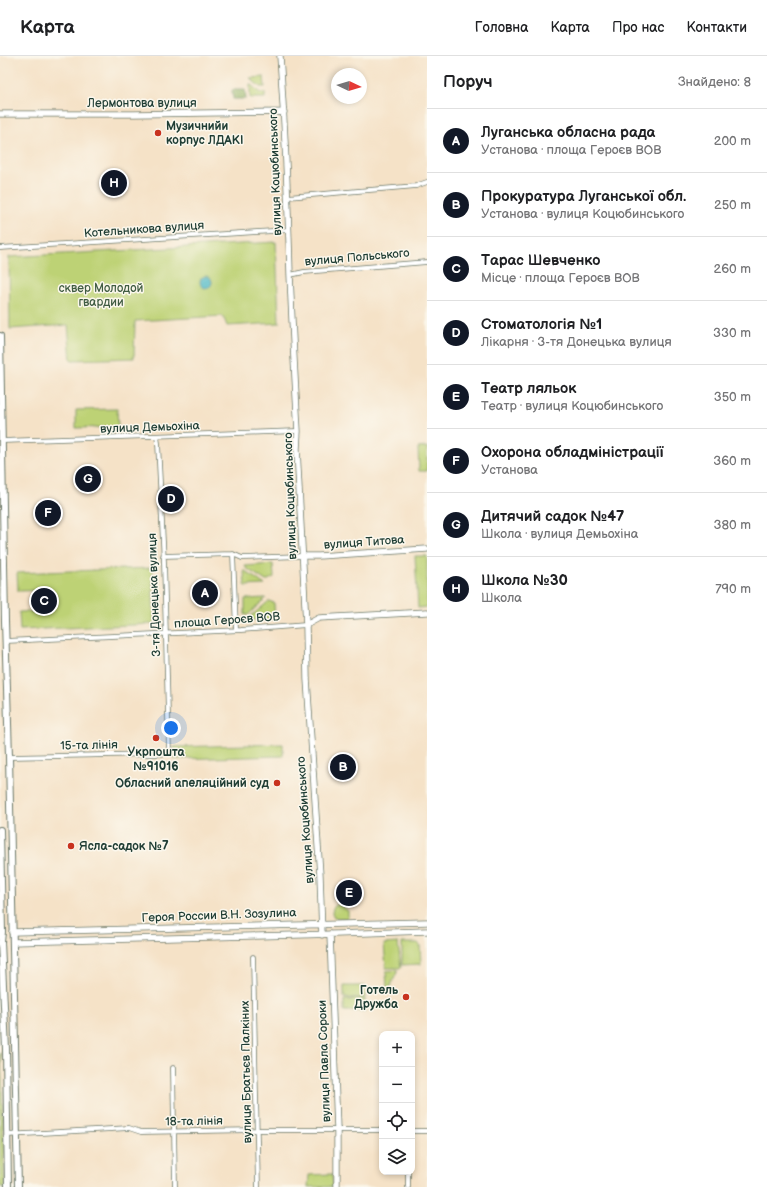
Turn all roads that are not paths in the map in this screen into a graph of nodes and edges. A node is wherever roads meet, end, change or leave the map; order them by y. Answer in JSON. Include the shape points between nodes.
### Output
{"nodes":[{"id":1,"x":280,"y":56,"type":"edge"},
{"id":2,"x":284,"y":112,"type":"junction"},
{"id":3,"x":0,"y":114,"type":"edge"},
{"id":4,"x":427,"y":182,"type":"edge"},
{"id":5,"x":288,"y":197,"type":"junction"},
{"id":6,"x":289,"y":230,"type":"junction"},
{"id":7,"x":0,"y":248,"type":"edge"},
{"id":8,"x":427,"y":262,"type":"edge"},
{"id":9,"x":290,"y":275,"type":"junction"},
{"id":10,"x":0,"y":336,"type":"edge"},
{"id":11,"x":298,"y":431,"type":"junction"},
{"id":12,"x":157,"y":436,"type":"junction"},
{"id":13,"x":2,"y":441,"type":"junction"},
{"id":14,"x":427,"y":549,"type":"edge"},
{"id":15,"x":233,"y":554,"type":"junction"},
{"id":16,"x":163,"y":556,"type":"junction"},
{"id":17,"x":303,"y":556,"type":"junction"},
{"id":18,"x":2,"y":584,"type":"edge"},
{"id":19,"x":427,"y":612,"type":"edge"},
{"id":20,"x":2,"y":621,"type":"edge"},
{"id":21,"x":306,"y":624,"type":"junction"},
{"id":22,"x":236,"y":630,"type":"junction"},
{"id":23,"x":166,"y":634,"type":"junction"},
{"id":24,"x":6,"y":641,"type":"junction"},
{"id":25,"x":169,"y":753,"type":"joint"},
{"id":26,"x":9,"y":757,"type":"junction"},
{"id":27,"x":0,"y":830,"type":"edge"},
{"id":28,"x":427,"y":922,"type":"edge"},
{"id":29,"x":322,"y":924,"type":"junction"},
{"id":30,"x":427,"y":931,"type":"edge"},
{"id":31,"x":1,"y":932,"type":"edge"},
{"id":32,"x":12,"y":932,"type":"junction"},
{"id":33,"x":330,"y":934,"type":"junction"},
{"id":34,"x":322,"y":935,"type":"junction"},
{"id":35,"x":0,"y":942,"type":"edge"},
{"id":36,"x":12,"y":942,"type":"junction"},
{"id":37,"x":253,"y":957,"type":"dead end"},
{"id":38,"x":173,"y":1068,"type":"dead end"},
{"id":39,"x":337,"y":1129,"type":"junction"},
{"id":40,"x":257,"y":1130,"type":"junction"},
{"id":41,"x":379,"y":1130,"type":"edge"},
{"id":42,"x":174,"y":1131,"type":"junction"},
{"id":43,"x":415,"y":1131,"type":"edge"},
{"id":44,"x":427,"y":1131,"type":"edge"},
{"id":45,"x":7,"y":1134,"type":"junction"},
{"id":46,"x":16,"y":1134,"type":"junction"},
{"id":47,"x":408,"y":1175,"type":"edge"},
{"id":48,"x":8,"y":1187,"type":"edge"},
{"id":49,"x":18,"y":1187,"type":"edge"},
{"id":50,"x":175,"y":1187,"type":"edge"},
{"id":51,"x":258,"y":1187,"type":"edge"},
{"id":52,"x":338,"y":1187,"type":"edge"},
{"id":53,"x":408,"y":1187,"type":"edge"}],
"edges":[{"from":1,"to":2,"type":"street","name":"вулиця Коцюбинського"},
{"from":2,"to":3,"type":"street","name":"Лермонтова вулиця"},
{"from":2,"to":5,"type":"street","name":"вулиця Коцюбинського"},
{"from":4,"to":5,"type":"street","via":[[416,186]]},
{"from":5,"to":6,"type":"street","name":"вулиця Коцюбинського"},
{"from":6,"to":7,"type":"street","name":"Котельникова вулиця"},
{"from":6,"to":9,"type":"street","name":"вулиця Коцюбинського"},
{"from":8,"to":9,"type":"street","name":"вулиця Польського"},
{"from":9,"to":11,"type":"street","name":"вулиця Коцюбинського"},
{"from":10,"to":13,"type":"main road"},
{"from":11,"to":12,"type":"street","name":"вулиця Демьохіна"},
{"from":11,"to":17,"type":"street","name":"вулиця Коцюбинського"},
{"from":12,"to":13,"type":"street","name":"вулиця Демьохіна"},
{"from":12,"to":16,"type":"street","name":"3-тя Донецька вулиця"},
{"from":13,"to":18,"type":"main road"},
{"from":14,"to":17,"type":"street","name":"вулиця Титова"},
{"from":15,"to":16,"type":"street"},
{"from":15,"to":17,"type":"street","via":[[242,558]]},
{"from":15,"to":22,"type":"street"},
{"from":16,"to":23,"type":"street","name":"3-тя Донецька вулиця"},
{"from":17,"to":21,"type":"street","name":"вулиця Коцюбинського"},
{"from":18,"to":20,"type":"main road"},
{"from":19,"to":21,"type":"street","via":[[319,618]]},
{"from":20,"to":24,"type":"main road"},
{"from":21,"to":22,"type":"street","name":"площа Героєв ВОВ"},
{"from":21,"to":29,"type":"street","name":"вулиця Коцюбинського"},
{"from":22,"to":23,"type":"street","name":"площа Героєв ВОВ"},
{"from":23,"to":24,"type":"street","name":"площа Героєв ВОВ"},
{"from":23,"to":25,"type":"street","name":"3-тя Донецька вулиця"},
{"from":24,"to":26,"type":"main road"},
{"from":25,"to":26,"type":"street","name":"15-та лінія"},
{"from":26,"to":32,"type":"main road"},
{"from":27,"to":31,"type":"main road"},
{"from":28,"to":29,"type":"street","name":"Героя России В.Н. Зозулина"},
{"from":29,"to":32,"type":"street","name":"Героя России В.Н. Зозулина"},
{"from":29,"to":34,"type":"street","name":"вулиця Коцюбинського"},
{"from":30,"to":33,"type":"street","name":"Героя России В.Н. Зозулина"},
{"from":31,"to":32,"type":"main road"},
{"from":31,"to":35,"type":"main road"},
{"from":32,"to":36,"type":"main road"},
{"from":33,"to":34,"type":"street","name":"Героя России В.Н. Зозулина"},
{"from":33,"to":39,"type":"street","name":"вулиця Павла Сороки"},
{"from":34,"to":36,"type":"street","name":"Героя России В.Н. Зозулина"},
{"from":35,"to":36,"type":"main road"},
{"from":35,"to":45,"type":"main road","via":[[6,1049]]},
{"from":36,"to":46,"type":"main road"},
{"from":37,"to":40,"type":"street","name":"вулиця Братьєв Палкіних"},
{"from":38,"to":42,"type":"street"},
{"from":39,"to":40,"type":"street","name":"18-та лінія"},
{"from":39,"to":41,"type":"street","name":"18-та лінія"},
{"from":39,"to":52,"type":"street","name":"вулиця Павла Сороки"},
{"from":40,"to":42,"type":"street","name":"18-та лінія"},
{"from":40,"to":51,"type":"street","name":"вулиця Братьєв Палкіних"},
{"from":42,"to":46,"type":"street","name":"18-та лінія","via":[[141,1132],[129,1128]]},
{"from":42,"to":50,"type":"street"},
{"from":43,"to":44,"type":"street"},
{"from":45,"to":46,"type":"street","name":"18-та лінія"},
{"from":45,"to":48,"type":"main road"},
{"from":46,"to":49,"type":"main road"},
{"from":47,"to":53,"type":"street"}]}
